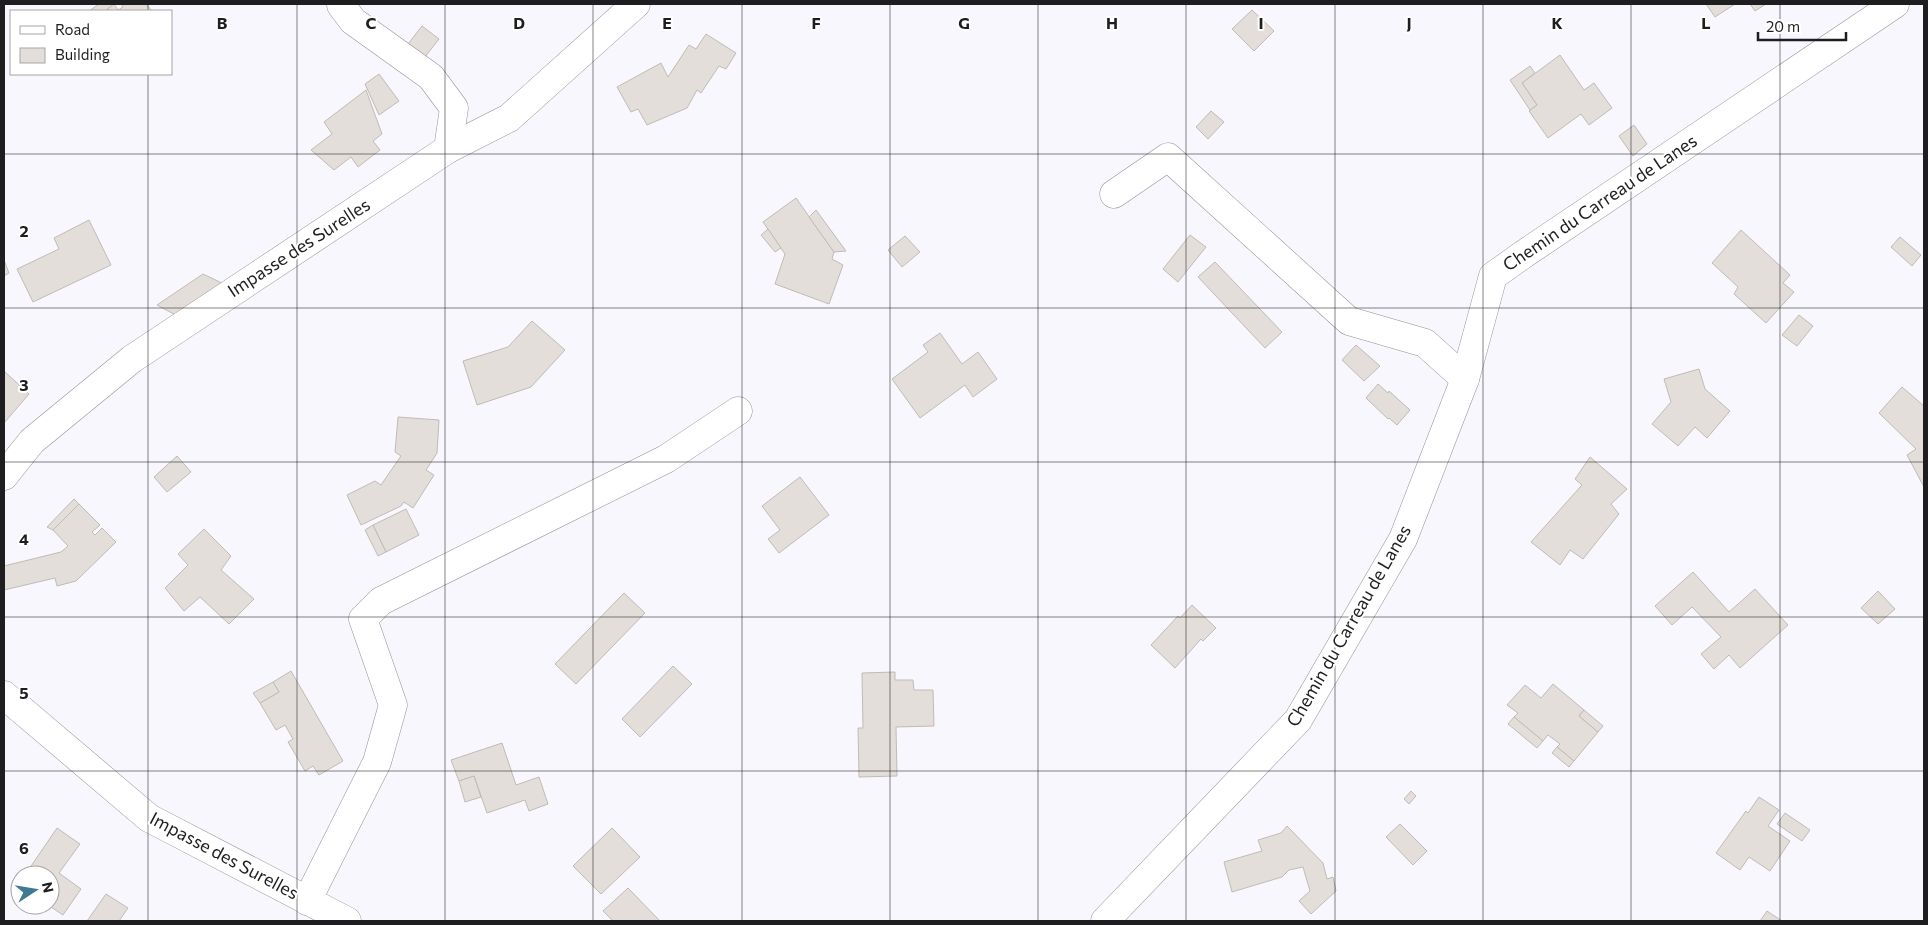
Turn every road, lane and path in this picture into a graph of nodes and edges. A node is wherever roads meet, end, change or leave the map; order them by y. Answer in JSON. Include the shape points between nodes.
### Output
{"nodes":[{"id":1,"x":636,"y":4,"type":"edge"},
{"id":2,"x":1895,"y":4,"type":"edge"},
{"id":3,"x":340,"y":5,"type":"edge"},
{"id":4,"x":448,"y":150,"type":"junction"},
{"id":5,"x":1114,"y":194,"type":"dead end"},
{"id":6,"x":1465,"y":379,"type":"junction"},
{"id":7,"x":738,"y":411,"type":"dead end"},
{"id":8,"x":4,"y":476,"type":"edge"},
{"id":9,"x":4,"y":695,"type":"edge"},
{"id":10,"x":307,"y":901,"type":"junction"},
{"id":11,"x":347,"y":921,"type":"edge"},
{"id":12,"x":1105,"y":921,"type":"edge"}],
"edges":[{"from":1,"to":4,"type":"street","name":"Impasse des Surelles","via":[[509,118]]},
{"from":2,"to":6,"type":"street","name":"Chemin du Carreau de Lanes","via":[[1493,276]]},
{"from":3,"to":4,"type":"street","via":[[353,21],[431,77],[454,108]]},
{"from":4,"to":8,"type":"street","name":"Impasse des Surelles","via":[[132,359],[32,441]]},
{"from":5,"to":6,"type":"street","via":[[1168,157],[1349,322],[1425,343]]},
{"from":6,"to":12,"type":"street","name":"Chemin du Carreau de Lanes","via":[[1403,539],[1298,720]]},
{"from":7,"to":10,"type":"street","name":"Impasse des Surelles","via":[[666,459],[382,601],[363,619],[393,705],[377,762]]},
{"from":9,"to":10,"type":"street","name":"Impasse des Surelles","via":[[149,818]]},
{"from":10,"to":11,"type":"street","name":"Impasse des Surelles"}]}
